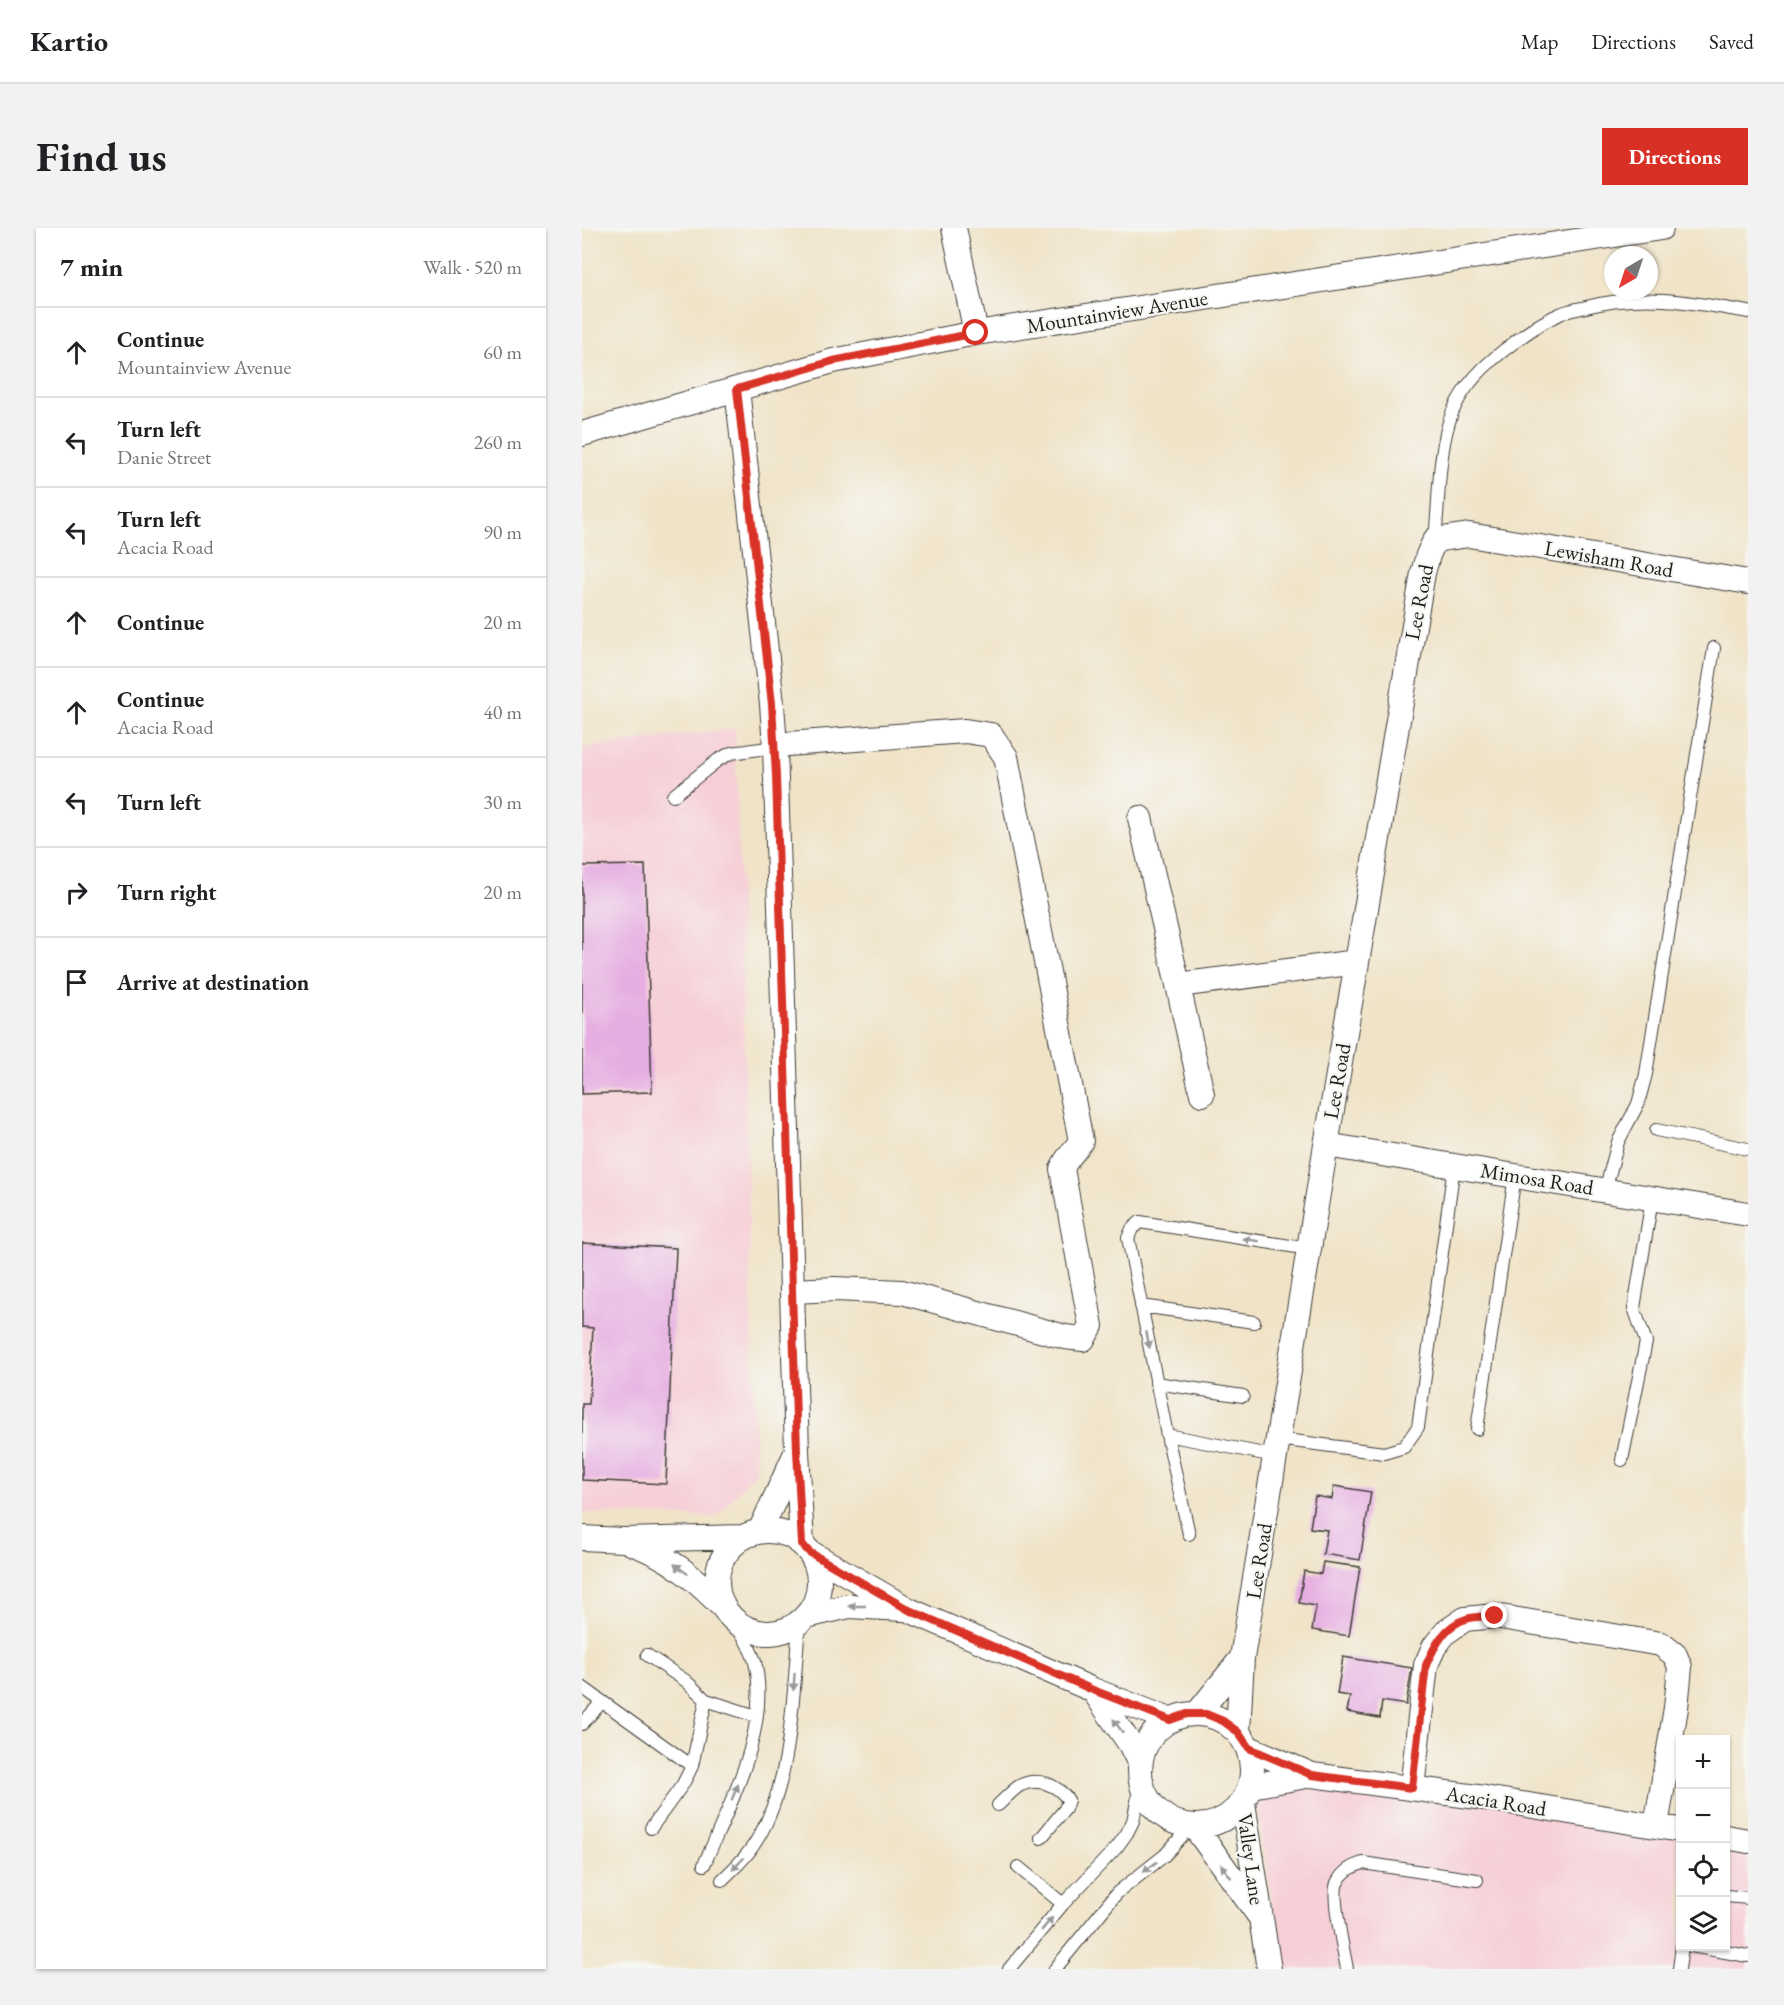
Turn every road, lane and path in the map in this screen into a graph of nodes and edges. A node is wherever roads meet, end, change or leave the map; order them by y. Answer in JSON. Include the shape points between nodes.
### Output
{"nodes":[{"id":1,"x":954,"y":228,"type":"edge"},
{"id":2,"x":1661,"y":228,"type":"edge"},
{"id":3,"x":1748,"y":312,"type":"edge"},
{"id":4,"x":976,"y":333,"type":"junction"},
{"id":5,"x":737,"y":389,"type":"junction"},
{"id":6,"x":582,"y":433,"type":"edge"},
{"id":7,"x":1469,"y":535,"type":"joint"},
{"id":8,"x":1436,"y":540,"type":"junction"},
{"id":9,"x":1748,"y":582,"type":"edge"},
{"id":10,"x":1714,"y":648,"type":"dead end"},
{"id":11,"x":775,"y":746,"type":"junction"},
{"id":12,"x":673,"y":796,"type":"dead end"},
{"id":13,"x":1140,"y":818,"type":"dead end"},
{"id":14,"x":1357,"y":962,"type":"junction"},
{"id":15,"x":1178,"y":986,"type":"junction"},
{"id":16,"x":1202,"y":1094,"type":"dead end"},
{"id":17,"x":1656,"y":1130,"type":"dead end"},
{"id":18,"x":1326,"y":1145,"type":"junction"},
{"id":19,"x":1748,"y":1149,"type":"edge"},
{"id":20,"x":1454,"y":1166,"type":"junction"},
{"id":21,"x":1515,"y":1176,"type":"junction"},
{"id":22,"x":1605,"y":1191,"type":"junction"},
{"id":23,"x":1652,"y":1198,"type":"junction"},
{"id":24,"x":1748,"y":1214,"type":"edge"},
{"id":25,"x":1309,"y":1250,"type":"junction"},
{"id":26,"x":793,"y":1292,"type":"junction"},
{"id":27,"x":1141,"y":1306,"type":"junction"},
{"id":28,"x":1254,"y":1322,"type":"dead end"},
{"id":29,"x":1156,"y":1383,"type":"junction"},
{"id":30,"x":1242,"y":1396,"type":"dead end"},
{"id":31,"x":1477,"y":1429,"type":"dead end"},
{"id":32,"x":1167,"y":1436,"type":"junction"},
{"id":33,"x":1276,"y":1448,"type":"junction"},
{"id":34,"x":797,"y":1451,"type":"junction"},
{"id":35,"x":1622,"y":1460,"type":"dead end"},
{"id":36,"x":752,"y":1534,"type":"junction"},
{"id":37,"x":1189,"y":1534,"type":"dead end"},
{"id":38,"x":582,"y":1538,"type":"edge"},
{"id":39,"x":623,"y":1540,"type":"junction"},
{"id":40,"x":806,"y":1548,"type":"junction"},
{"id":41,"x":909,"y":1610,"type":"junction"},
{"id":42,"x":729,"y":1614,"type":"junction"},
{"id":43,"x":802,"y":1620,"type":"junction"},
{"id":44,"x":647,"y":1655,"type":"dead end"},
{"id":45,"x":1242,"y":1658,"type":"junction"},
{"id":46,"x":582,"y":1687,"type":"edge"},
{"id":47,"x":1093,"y":1690,"type":"junction"},
{"id":48,"x":706,"y":1700,"type":"junction"},
{"id":49,"x":602,"y":1702,"type":"junction"},
{"id":50,"x":1197,"y":1714,"type":"junction"},
{"id":51,"x":756,"y":1716,"type":"junction"},
{"id":52,"x":1170,"y":1720,"type":"junction"},
{"id":53,"x":582,"y":1724,"type":"edge"},
{"id":54,"x":1243,"y":1740,"type":"junction"},
{"id":55,"x":692,"y":1766,"type":"junction"},
{"id":56,"x":1141,"y":1773,"type":"junction"},
{"id":57,"x":1312,"y":1775,"type":"junction"},
{"id":58,"x":1412,"y":1788,"type":"junction"},
{"id":59,"x":1247,"y":1794,"type":"junction"},
{"id":60,"x":998,"y":1805,"type":"dead end"},
{"id":61,"x":1192,"y":1826,"type":"junction"},
{"id":62,"x":1656,"y":1826,"type":"junction"},
{"id":63,"x":651,"y":1828,"type":"dead end"},
{"id":64,"x":1676,"y":1829,"type":"edge"},
{"id":65,"x":1041,"y":1838,"type":"dead end"},
{"id":66,"x":1730,"y":1838,"type":"edge"},
{"id":67,"x":1748,"y":1841,"type":"edge"},
{"id":68,"x":704,"y":1865,"type":"dead end"},
{"id":69,"x":1018,"y":1867,"type":"dead end"},
{"id":70,"x":722,"y":1880,"type":"dead end"},
{"id":71,"x":1477,"y":1880,"type":"dead end"},
{"id":72,"x":1730,"y":1897,"type":"edge"},
{"id":73,"x":1748,"y":1899,"type":"edge"},
{"id":74,"x":1063,"y":1904,"type":"junction"},
{"id":75,"x":1259,"y":1916,"type":"junction"},
{"id":76,"x":1681,"y":1951,"type":"edge"},
{"id":77,"x":1717,"y":1951,"type":"edge"},
{"id":78,"x":1748,"y":1956,"type":"edge"},
{"id":79,"x":1009,"y":1969,"type":"edge"},
{"id":80,"x":1055,"y":1969,"type":"edge"},
{"id":81,"x":1269,"y":1969,"type":"edge"},
{"id":82,"x":1347,"y":1969,"type":"edge"},
{"id":83,"x":1679,"y":1969,"type":"edge"}],
"edges":[{"from":1,"to":4,"type":"street"},
{"from":2,"to":4,"type":"street","name":"Mountainview Avenue"},
{"from":3,"to":8,"type":"lane","via":[[1647,298],[1562,313],[1531,329],[1495,357],[1457,402],[1444,448]]},
{"from":4,"to":5,"type":"street","name":"Mountainview Avenue","via":[[833,361]]},
{"from":5,"to":6,"type":"street","name":"Mountainview Avenue"},
{"from":5,"to":11,"type":"street"},
{"from":7,"to":8,"type":"street","name":"Lee Road"},
{"from":7,"to":9,"type":"street","name":"Lewisham Road"},
{"from":8,"to":14,"type":"street","name":"Lee Road","via":[[1423,573]]},
{"from":10,"to":22,"type":"lane","via":[[1646,1074],[1638,1104],[1618,1142]]},
{"from":11,"to":12,"type":"lane","via":[[731,753]]},
{"from":11,"to":26,"type":"street"},
{"from":11,"to":26,"type":"street","via":[[965,731],[991,735],[1006,757],[1081,1141],[1062,1169],[1091,1326],[1083,1339],[1065,1337],[902,1292]]},
{"from":13,"to":15,"type":"street"},
{"from":14,"to":15,"type":"street"},
{"from":14,"to":18,"type":"street","name":"Lee Road"},
{"from":15,"to":16,"type":"street"},
{"from":17,"to":19,"type":"lane"},
{"from":18,"to":20,"type":"street","name":"Mimosa Road"},
{"from":18,"to":25,"type":"street","name":"Lee Road"},
{"from":20,"to":21,"type":"street","name":"Mimosa Road"},
{"from":20,"to":33,"type":"lane","via":[[1418,1427],[1404,1447],[1384,1453]]},
{"from":21,"to":22,"type":"street","name":"Mimosa Road"},
{"from":21,"to":31,"type":"lane"},
{"from":22,"to":23,"type":"street","name":"Mimosa Road"},
{"from":23,"to":24,"type":"street","name":"Mimosa Road"},
{"from":23,"to":35,"type":"lane","via":[[1634,1308],[1646,1342]]},
{"from":25,"to":27,"type":"lane","one_way":true,"via":[[1140,1222],[1128,1238]]},
{"from":25,"to":33,"type":"street","name":"Lee Road"},
{"from":26,"to":34,"type":"street"},
{"from":27,"to":28,"type":"lane"},
{"from":27,"to":29,"type":"lane","one_way":true},
{"from":29,"to":30,"type":"lane"},
{"from":29,"to":32,"type":"lane"},
{"from":32,"to":33,"type":"lane"},
{"from":32,"to":37,"type":"lane"},
{"from":33,"to":45,"type":"street","name":"Lee Road"},
{"from":34,"to":36,"type":"street"},
{"from":34,"to":40,"type":"street"},
{"from":36,"to":39,"type":"street"},
{"from":36,"to":40,"type":"street","via":[[777,1531]]},
{"from":36,"to":42,"type":"street","via":[[731,1546],[717,1576],[718,1593]]},
{"from":38,"to":39,"type":"street"},
{"from":42,"to":39,"type":"street","one_way":true,"via":[[673,1563],[655,1551]]},
{"from":40,"to":41,"type":"street"},
{"from":40,"to":43,"type":"street","via":[[816,1562],[820,1579],[811,1612]]},
{"from":41,"to":43,"type":"street","one_way":true,"via":[[849,1606]]},
{"from":41,"to":47,"type":"street"},
{"from":42,"to":43,"type":"street","via":[[749,1630],[766,1633],[783,1631]]},
{"from":42,"to":51,"type":"lane","via":[[755,1660]]},
{"from":43,"to":70,"type":"lane","one_way":true,"via":[[783,1774],[760,1836]]},
{"from":44,"to":48,"type":"lane"},
{"from":45,"to":50,"type":"street","name":"Lee Road"},
{"from":45,"to":54,"type":"street","name":"Lee Road"},
{"from":46,"to":49,"type":"lane"},
{"from":47,"to":52,"type":"street"},
{"from":56,"to":47,"type":"street","one_way":true,"via":[[1130,1744]]},
{"from":48,"to":51,"type":"lane"},
{"from":48,"to":55,"type":"lane"},
{"from":49,"to":53,"type":"lane"},
{"from":49,"to":55,"type":"lane"},
{"from":50,"to":52,"type":"street"},
{"from":50,"to":54,"type":"street","via":[[1223,1721]]},
{"from":68,"to":51,"type":"lane","one_way":true,"via":[[745,1767]]},
{"from":52,"to":56,"type":"street","via":[[1155,1731],[1145,1746]]},
{"from":54,"to":57,"type":"street","name":"Acacia Road"},
{"from":54,"to":59,"type":"street","via":[[1253,1767]]},
{"from":55,"to":63,"type":"lane"},
{"from":56,"to":61,"type":"street","via":[[1148,1798],[1160,1812],[1175,1822]]},
{"from":56,"to":74,"type":"lane","via":[[1133,1821],[1127,1833]]},
{"from":57,"to":58,"type":"street","name":"Acacia Road"},
{"from":57,"to":59,"type":"street","name":"Acacia Road"},
{"from":58,"to":62,"type":"street","name":"Acacia Road"},
{"from":58,"to":62,"type":"street","via":[[1426,1665],[1434,1647],[1446,1632],[1465,1619],[1495,1616],[1660,1644],[1675,1655],[1680,1667],[1676,1708]]},
{"from":59,"to":61,"type":"street","via":[[1229,1816],[1212,1824]]},
{"from":59,"to":75,"type":"street","name":"Valley Lane"},
{"from":60,"to":65,"type":"lane","via":[[1021,1785],[1043,1782],[1061,1790],[1068,1800],[1065,1809]]},
{"from":75,"to":61,"type":"street","name":"Valley Lane","one_way":true},
{"from":61,"to":80,"type":"lane","one_way":true,"via":[[1165,1855],[1117,1893]]},
{"from":62,"to":64,"type":"street","name":"Acacia Road"},
{"from":66,"to":67,"type":"street"},
{"from":69,"to":74,"type":"lane"},
{"from":71,"to":82,"type":"lane","via":[[1363,1863],[1348,1868],[1336,1884],[1335,1897]]},
{"from":72,"to":73,"type":"lane"},
{"from":79,"to":74,"type":"lane","one_way":true},
{"from":75,"to":81,"type":"street","name":"Valley Lane"},
{"from":76,"to":83,"type":"lane"},
{"from":77,"to":78,"type":"lane"}]}
